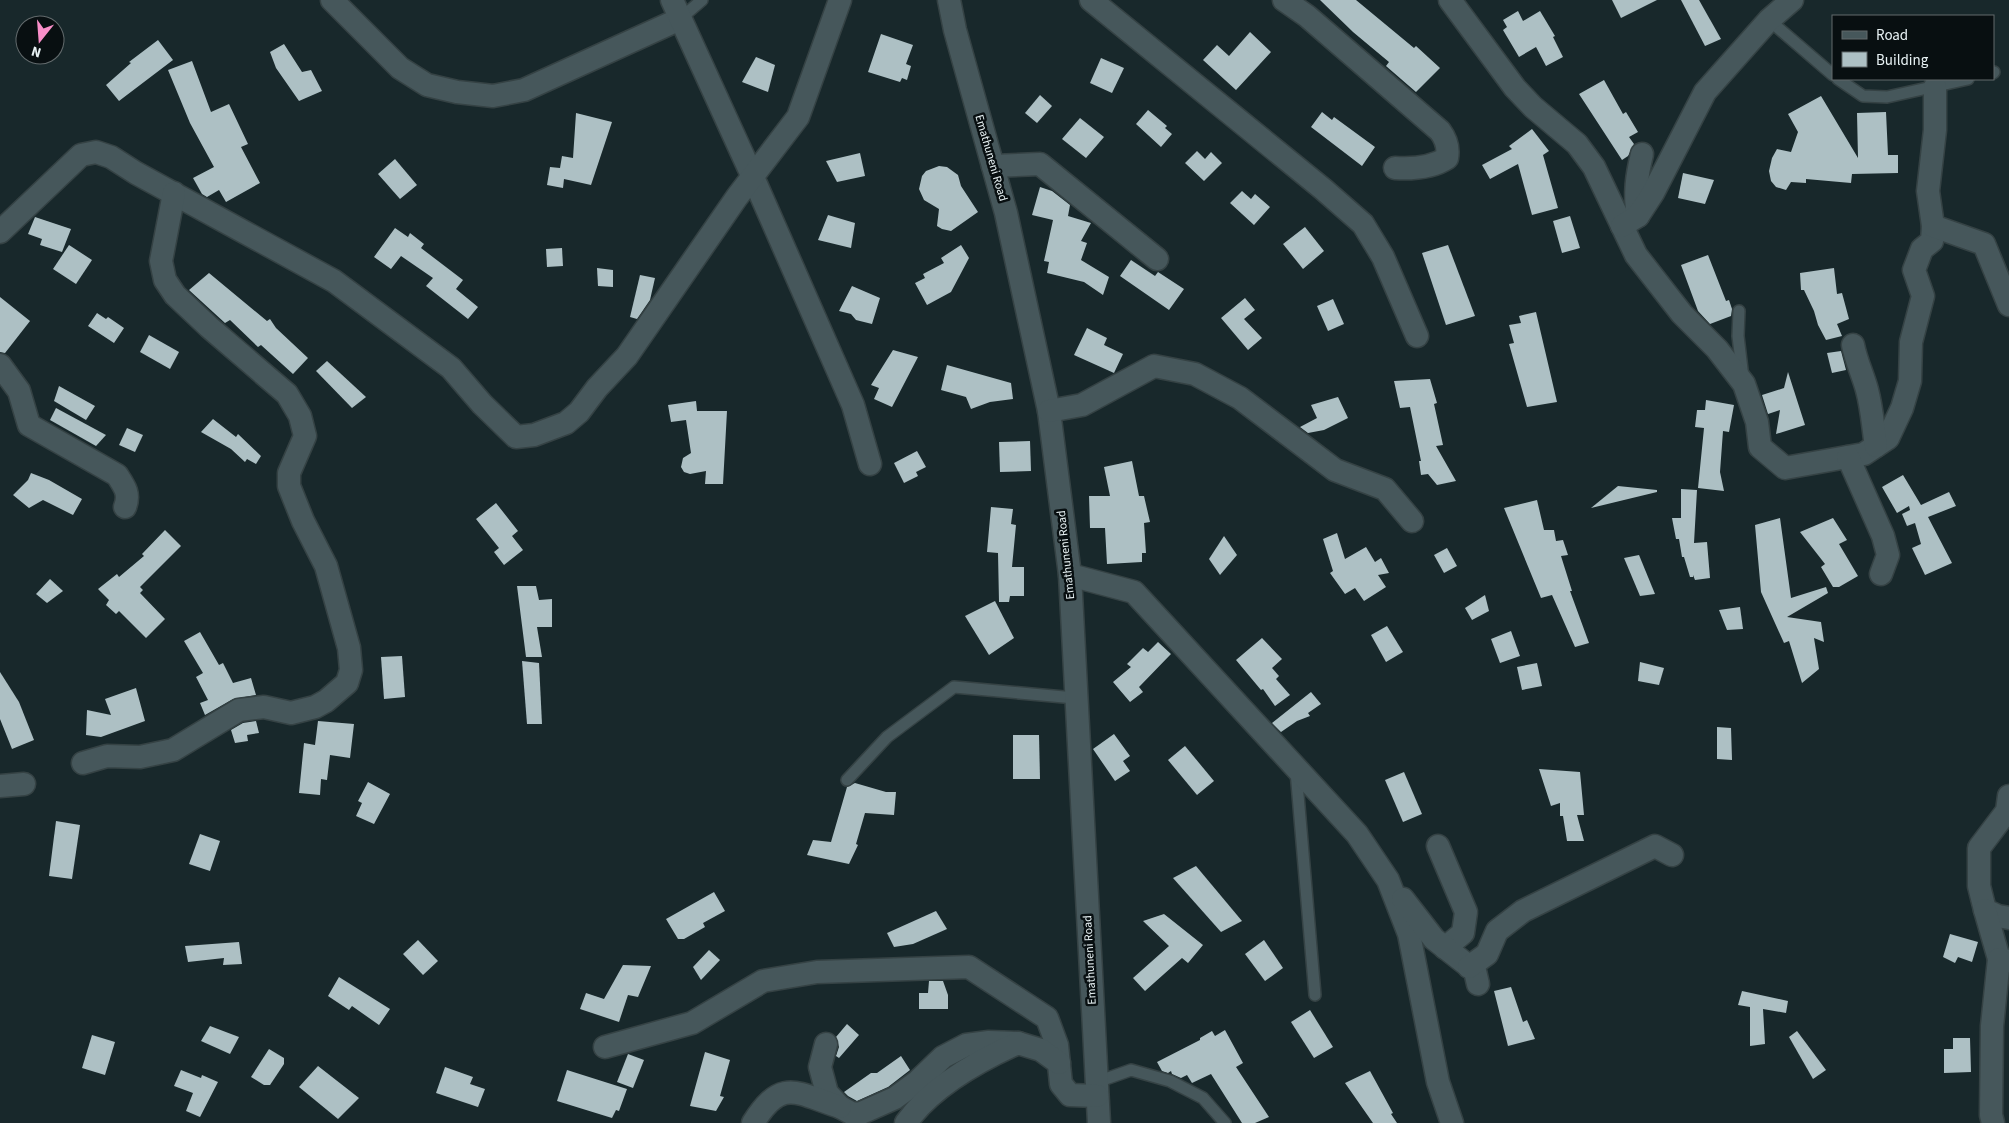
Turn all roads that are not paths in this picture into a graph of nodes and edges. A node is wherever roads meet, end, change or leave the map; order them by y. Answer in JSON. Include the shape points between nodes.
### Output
{"nodes":[{"id":1,"x":332,"y":0,"type":"edge"},
{"id":2,"x":702,"y":0,"type":"edge"},
{"id":3,"x":840,"y":0,"type":"edge"},
{"id":4,"x":949,"y":0,"type":"edge"},
{"id":5,"x":1091,"y":0,"type":"edge"},
{"id":6,"x":1284,"y":0,"type":"edge"},
{"id":7,"x":1450,"y":0,"type":"edge"},
{"id":8,"x":1792,"y":0,"type":"edge"},
{"id":9,"x":676,"y":9,"type":"edge"},
{"id":10,"x":1769,"y":20,"type":"junction"},
{"id":11,"x":1832,"y":74,"type":"edge"},
{"id":12,"x":1839,"y":80,"type":"edge"},
{"id":13,"x":1964,"y":80,"type":"edge"},
{"id":14,"x":1935,"y":87,"type":"junction"},
{"id":15,"x":1642,"y":154,"type":"dead end"},
{"id":16,"x":993,"y":166,"type":"junction"},
{"id":17,"x":1395,"y":168,"type":"dead end"},
{"id":18,"x":753,"y":176,"type":"junction"},
{"id":19,"x":174,"y":193,"type":"junction"},
{"id":20,"x":1630,"y":221,"type":"junction"},
{"id":21,"x":1934,"y":226,"type":"junction"},
{"id":22,"x":0,"y":232,"type":"edge"},
{"id":23,"x":1157,"y":259,"type":"dead end"},
{"id":24,"x":2009,"y":304,"type":"edge"},
{"id":25,"x":1739,"y":310,"type":"dead end"},
{"id":26,"x":1418,"y":336,"type":"dead end"},
{"id":27,"x":1853,"y":345,"type":"dead end"},
{"id":28,"x":0,"y":365,"type":"edge"},
{"id":29,"x":1744,"y":384,"type":"junction"},
{"id":30,"x":1049,"y":411,"type":"junction"},
{"id":31,"x":1876,"y":446,"type":"junction"},
{"id":32,"x":1848,"y":457,"type":"junction"},
{"id":33,"x":870,"y":464,"type":"dead end"},
{"id":34,"x":125,"y":507,"type":"dead end"},
{"id":35,"x":1412,"y":521,"type":"dead end"},
{"id":36,"x":1881,"y":574,"type":"dead end"},
{"id":37,"x":1070,"y":575,"type":"junction"},
{"id":38,"x":1075,"y":698,"type":"junction"},
{"id":39,"x":83,"y":764,"type":"dead end"},
{"id":40,"x":1296,"y":768,"type":"junction"},
{"id":41,"x":847,"y":780,"type":"dead end"},
{"id":42,"x":24,"y":784,"type":"dead end"},
{"id":43,"x":0,"y":786,"type":"edge"},
{"id":44,"x":2009,"y":796,"type":"edge"},
{"id":45,"x":1438,"y":846,"type":"dead end"},
{"id":46,"x":1672,"y":855,"type":"dead end"},
{"id":47,"x":1388,"y":880,"type":"junction"},
{"id":48,"x":1985,"y":910,"type":"junction"},
{"id":49,"x":2009,"y":918,"type":"edge"},
{"id":50,"x":1445,"y":948,"type":"junction"},
{"id":51,"x":2004,"y":960,"type":"edge"},
{"id":52,"x":1315,"y":996,"type":"dead end"},
{"id":53,"x":1018,"y":1043,"type":"junction"},
{"id":54,"x":826,"y":1044,"type":"dead end"},
{"id":55,"x":605,"y":1047,"type":"dead end"},
{"id":56,"x":1059,"y":1063,"type":"junction"},
{"id":57,"x":1097,"y":1089,"type":"junction"},
{"id":58,"x":840,"y":1107,"type":"junction"},
{"id":59,"x":753,"y":1123,"type":"edge"},
{"id":60,"x":906,"y":1123,"type":"edge"},
{"id":61,"x":1099,"y":1123,"type":"edge"},
{"id":62,"x":1225,"y":1123,"type":"edge"},
{"id":63,"x":1452,"y":1123,"type":"edge"},
{"id":64,"x":1993,"y":1123,"type":"edge"}],
"edges":[{"from":1,"to":9,"type":"street","via":[[400,68],[427,84],[457,92],[493,96],[524,90]]},
{"from":2,"to":9,"type":"lane"},
{"from":3,"to":18,"type":"street","via":[[798,117]]},
{"from":4,"to":16,"type":"street","name":"Emathuneni Road"},
{"from":5,"to":26,"type":"street","via":[[1316,182],[1363,224],[1383,257]]},
{"from":6,"to":17,"type":"street","via":[[1307,16],[1445,138],[1447,158],[1422,167]]},
{"from":7,"to":20,"type":"street","via":[[1515,88],[1577,144]]},
{"from":8,"to":10,"type":"street"},
{"from":9,"to":18,"type":"street"},
{"from":10,"to":11,"type":"lane"},
{"from":10,"to":20,"type":"street","via":[[1705,92],[1654,193]]},
{"from":12,"to":14,"type":"lane","via":[[1863,96],[1887,96]]},
{"from":13,"to":14,"type":"lane"},
{"from":14,"to":21,"type":"street","via":[[1935,130],[1928,191]]},
{"from":15,"to":20,"type":"street"},
{"from":16,"to":23,"type":"street","via":[[1040,164]]},
{"from":16,"to":30,"type":"street","name":"Emathuneni Road"},
{"from":18,"to":19,"type":"street","via":[[627,356],[579,412],[559,426],[534,435],[516,437],[451,368],[400,328],[334,281]]},
{"from":18,"to":33,"type":"street","via":[[853,405]]},
{"from":19,"to":22,"type":"street","via":[[111,157],[96,152],[80,155]]},
{"from":19,"to":39,"type":"street","via":[[161,261],[175,296],[287,394],[300,416],[305,436],[289,473],[289,486],[326,566],[352,670],[347,682],[315,707],[292,713],[264,707],[239,710],[173,750],[140,757],[107,756]]},
{"from":20,"to":29,"type":"street","via":[[1636,255],[1682,314],[1717,349]]},
{"from":21,"to":24,"type":"street","via":[[1984,244]]},
{"from":21,"to":31,"type":"street","via":[[1932,241],[1922,249],[1914,270],[1923,296],[1911,342],[1910,381],[1888,438]]},
{"from":25,"to":29,"type":"lane","via":[[1738,336]]},
{"from":27,"to":31,"type":"street","via":[[1870,405]]},
{"from":28,"to":34,"type":"street","via":[[19,390],[29,425],[117,475],[128,498]]},
{"from":29,"to":32,"type":"street","via":[[1757,422],[1760,447],[1785,468]]},
{"from":30,"to":35,"type":"street","via":[[1082,405],[1154,366],[1195,374],[1240,398],[1335,470],[1385,489]]},
{"from":30,"to":37,"type":"street","name":"Emathuneni Road"},
{"from":31,"to":32,"type":"street","via":[[1864,454]]},
{"from":32,"to":36,"type":"street","via":[[1883,536],[1888,555]]},
{"from":37,"to":38,"type":"street","name":"Emathuneni Road"},
{"from":37,"to":40,"type":"street","via":[[1134,592]]},
{"from":38,"to":41,"type":"lane","via":[[954,687],[887,736]]},
{"from":38,"to":57,"type":"street","name":"Emathuneni Road"},
{"from":40,"to":47,"type":"street","via":[[1357,834]]},
{"from":40,"to":52,"type":"lane"},
{"from":42,"to":43,"type":"street"},
{"from":44,"to":48,"type":"street","via":[[2006,811],[1979,848],[1979,886]]},
{"from":45,"to":50,"type":"street","via":[[1466,912],[1463,933]]},
{"from":46,"to":50,"type":"street","via":[[1655,846],[1523,911],[1497,931],[1474,975]]},
{"from":47,"to":50,"type":"street","via":[[1434,939]]},
{"from":47,"to":63,"type":"street","via":[[1409,934],[1438,1082]]},
{"from":48,"to":49,"type":"street"},
{"from":48,"to":51,"type":"street","via":[[1991,935]]},
{"from":51,"to":64,"type":"street","via":[[1992,1026]]},
{"from":53,"to":56,"type":"street","via":[[1041,1050]]},
{"from":53,"to":58,"type":"street","via":[[966,1045],[943,1057],[895,1098],[858,1114]]},
{"from":53,"to":60,"type":"street","via":[[953,1080],[916,1108]]},
{"from":54,"to":58,"type":"street","via":[[820,1067],[824,1085]]},
{"from":55,"to":56,"type":"street","via":[[692,1022],[763,981],[817,972],[969,967],[1047,1018]]},
{"from":56,"to":57,"type":"street","via":[[1061,1084],[1070,1095]]},
{"from":57,"to":61,"type":"street","name":"Emathuneni Road"},
{"from":57,"to":62,"type":"lane","via":[[1131,1070],[1170,1081],[1203,1098]]},
{"from":58,"to":59,"type":"street","via":[[789,1091],[775,1096]]}]}
